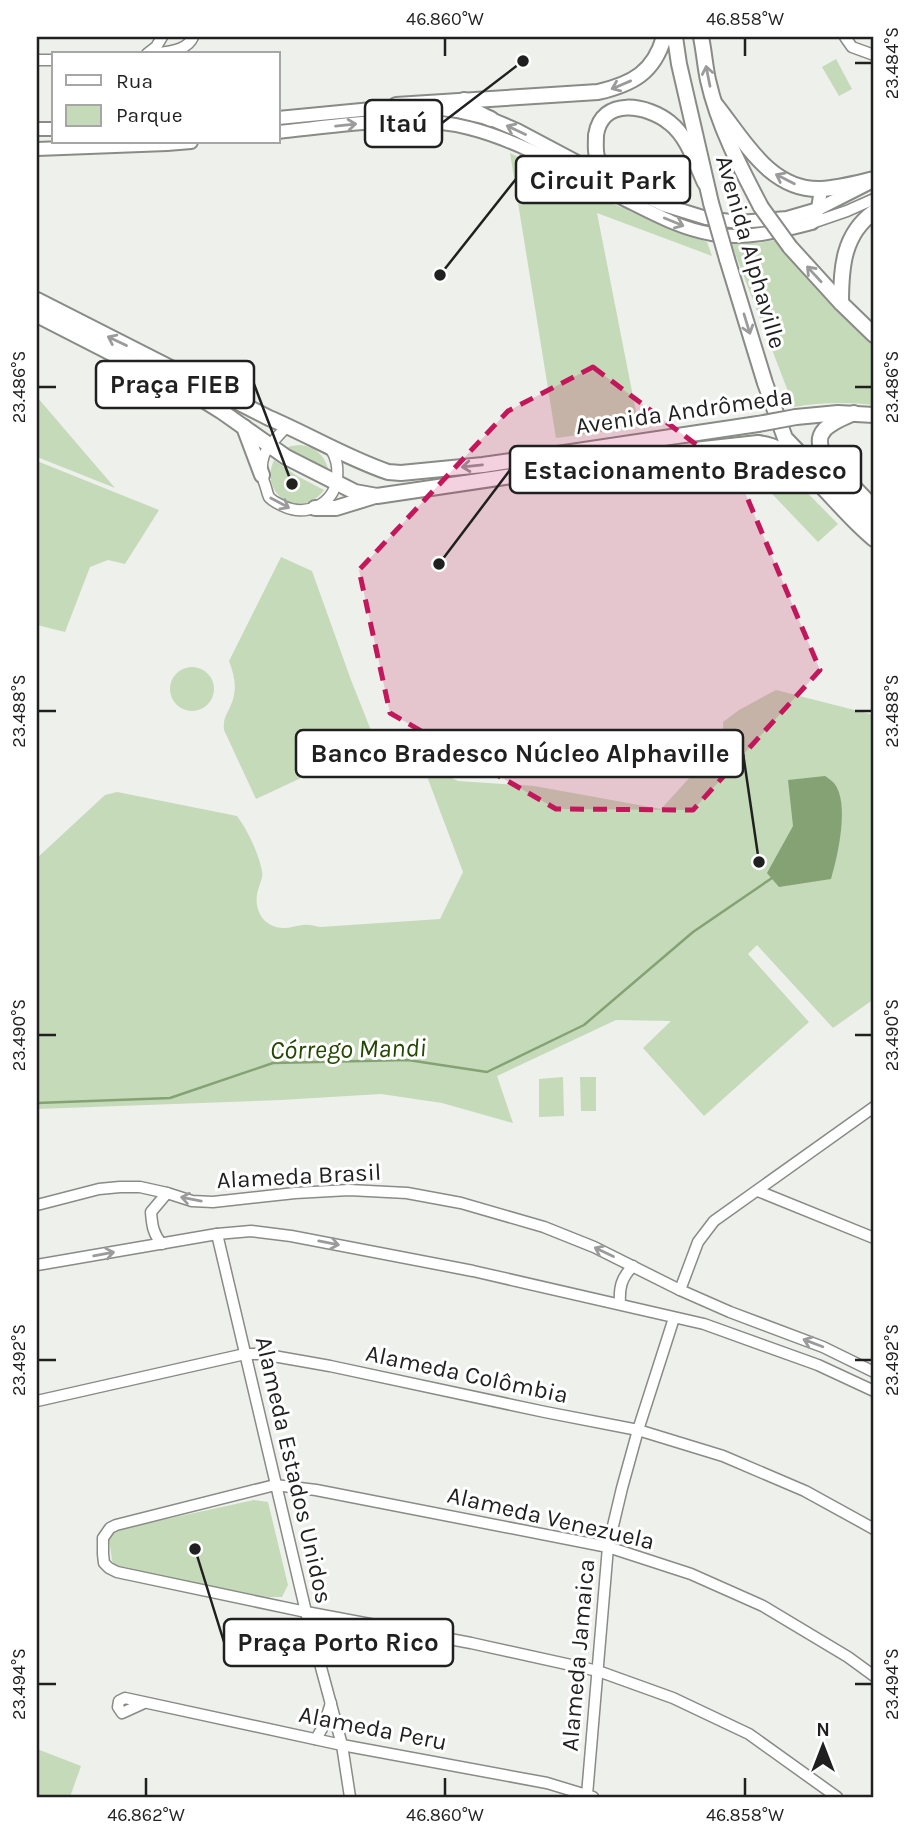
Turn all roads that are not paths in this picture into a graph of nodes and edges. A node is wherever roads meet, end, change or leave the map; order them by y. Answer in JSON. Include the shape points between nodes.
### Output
{"nodes":[{"id":1,"x":162,"y":37,"type":"edge"},
{"id":2,"x":193,"y":37,"type":"edge"},
{"id":3,"x":664,"y":37,"type":"edge"},
{"id":4,"x":676,"y":37,"type":"edge"},
{"id":5,"x":701,"y":37,"type":"edge"},
{"id":6,"x":845,"y":37,"type":"edge"},
{"id":7,"x":149,"y":52,"type":"edge"},
{"id":8,"x":164,"y":52,"type":"edge"},
{"id":9,"x":874,"y":55,"type":"edge"},
{"id":10,"x":464,"y":100,"type":"junction"},
{"id":11,"x":396,"y":105,"type":"junction"},
{"id":12,"x":716,"y":105,"type":"junction"},
{"id":13,"x":374,"y":108,"type":"junction"},
{"id":14,"x":280,"y":118,"type":"edge"},
{"id":15,"x":491,"y":119,"type":"junction"},
{"id":16,"x":375,"y":122,"type":"junction"},
{"id":17,"x":280,"y":132,"type":"edge"},
{"id":18,"x":167,"y":144,"type":"edge"},
{"id":19,"x":37,"y":149,"type":"edge"},
{"id":20,"x":874,"y":179,"type":"edge"},
{"id":21,"x":617,"y":183,"type":"junction"},
{"id":22,"x":705,"y":183,"type":"junction"},
{"id":23,"x":821,"y":189,"type":"junction"},
{"id":24,"x":874,"y":199,"type":"edge"},
{"id":25,"x":818,"y":209,"type":"junction"},
{"id":26,"x":874,"y":212,"type":"edge"},
{"id":27,"x":812,"y":223,"type":"junction"},
{"id":28,"x":37,"y":300,"type":"edge"},
{"id":29,"x":841,"y":303,"type":"junction"},
{"id":30,"x":37,"y":315,"type":"edge"},
{"id":31,"x":874,"y":335,"type":"edge"},
{"id":32,"x":854,"y":413,"type":"junction"},
{"id":33,"x":874,"y":415,"type":"edge"},
{"id":34,"x":288,"y":425,"type":"junction"},
{"id":35,"x":243,"y":426,"type":"junction"},
{"id":36,"x":675,"y":436,"type":"junction"},
{"id":37,"x":270,"y":447,"type":"junction"},
{"id":38,"x":329,"y":447,"type":"junction"},
{"id":39,"x":558,"y":453,"type":"junction"},
{"id":40,"x":667,"y":453,"type":"junction"},
{"id":41,"x":533,"y":456,"type":"junction"},
{"id":42,"x":556,"y":470,"type":"junction"},
{"id":43,"x":532,"y":474,"type":"junction"},
{"id":44,"x":262,"y":475,"type":"junction"},
{"id":45,"x":336,"y":482,"type":"junction"},
{"id":46,"x":377,"y":496,"type":"junction"},
{"id":47,"x":315,"y":508,"type":"junction"},
{"id":48,"x":874,"y":508,"type":"edge"},
{"id":49,"x":874,"y":525,"type":"edge"},
{"id":50,"x":874,"y":539,"type":"edge"},
{"id":51,"x":874,"y":1107,"type":"edge"},
{"id":52,"x":758,"y":1191,"type":"junction"},
{"id":53,"x":167,"y":1193,"type":"junction"},
{"id":54,"x":37,"y":1205,"type":"edge"},
{"id":55,"x":216,"y":1234,"type":"junction"},
{"id":56,"x":874,"y":1238,"type":"edge"},
{"id":57,"x":162,"y":1244,"type":"junction"},
{"id":58,"x":37,"y":1265,"type":"edge"},
{"id":59,"x":633,"y":1266,"type":"junction"},
{"id":60,"x":680,"y":1290,"type":"junction"},
{"id":61,"x":620,"y":1304,"type":"junction"},
{"id":62,"x":730,"y":1312,"type":"junction"},
{"id":63,"x":674,"y":1318,"type":"junction"},
{"id":64,"x":725,"y":1330,"type":"junction"},
{"id":65,"x":245,"y":1354,"type":"junction"},
{"id":66,"x":874,"y":1372,"type":"edge"},
{"id":67,"x":874,"y":1391,"type":"edge"},
{"id":68,"x":37,"y":1401,"type":"edge"},
{"id":69,"x":638,"y":1430,"type":"junction"},
{"id":70,"x":275,"y":1485,"type":"junction"},
{"id":71,"x":874,"y":1529,"type":"edge"},
{"id":72,"x":608,"y":1547,"type":"junction"},
{"id":73,"x":306,"y":1612,"type":"junction"},
{"id":74,"x":598,"y":1671,"type":"junction"},
{"id":75,"x":874,"y":1676,"type":"edge"},
{"id":76,"x":331,"y":1702,"type":"junction"},
{"id":77,"x":144,"y":1703,"type":"dead end"},
{"id":78,"x":316,"y":1739,"type":"junction"},
{"id":79,"x":342,"y":1745,"type":"junction"},
{"id":80,"x":590,"y":1796,"type":"edge"},
{"id":81,"x":350,"y":1797,"type":"edge"},
{"id":82,"x":837,"y":1797,"type":"edge"}],
"edges":[{"from":1,"to":7,"type":"street"},
{"from":2,"to":8,"type":"street","via":[[188,45]]},
{"from":3,"to":10,"type":"main road","one_way":true,"via":[[660,53],[648,69],[618,88]]},
{"from":4,"to":22,"type":"main road","name":"Avenida Alphaville"},
{"from":12,"to":5,"type":"main road","name":"Avenida Alphaville","one_way":true},
{"from":6,"to":9,"type":"street","via":[[852,47]]},
{"from":10,"to":11,"type":"main road"},
{"from":10,"to":15,"type":"main road"},
{"from":11,"to":13,"type":"street"},
{"from":11,"to":15,"type":"street"},
{"from":23,"to":12,"type":"main road","one_way":true,"via":[[804,188],[767,169]]},
{"from":29,"to":12,"type":"main road","name":"Avenida Alphaville","one_way":true,"bridge":true,"via":[[761,207],[735,157]]},
{"from":13,"to":14,"type":"street"},
{"from":13,"to":16,"type":"street"},
{"from":21,"to":15,"type":"street","one_way":true},
{"from":17,"to":16,"type":"street","one_way":true},
{"from":16,"to":27,"type":"street","one_way":true,"via":[[423,122],[498,136],[648,211],[713,234],[774,233]]},
{"from":18,"to":19,"type":"street"},
{"from":20,"to":23,"type":"main road"},
{"from":20,"to":25,"type":"street"},
{"from":21,"to":22,"type":"main road","via":[[597,157],[597,129],[616,109],[632,106],[672,124],[684,138]]},
{"from":21,"to":25,"type":"street","via":[[705,218],[739,222],[787,218]]},
{"from":22,"to":49,"type":"main road","name":"Avenida Alphaville","one_way":true,"bridge":true,"via":[[785,439]]},
{"from":23,"to":25,"type":"street"},
{"from":24,"to":27,"type":"street"},
{"from":25,"to":27,"type":"street"},
{"from":26,"to":29,"type":"main road","via":[[858,227],[845,250]]},
{"from":34,"to":28,"type":"main road","name":"Avenida Andrômeda","one_way":true},
{"from":29,"to":31,"type":"main road","name":"Avenida Alphaville"},
{"from":30,"to":35,"type":"main road","name":"Avenida Andrômeda","via":[[205,401]]},
{"from":32,"to":33,"type":"main road","name":"Avenida Andrômeda"},
{"from":32,"to":36,"type":"main road","name":"Avenida Andrômeda","bridge":true},
{"from":32,"to":48,"type":"main road","via":[[828,425],[821,435],[821,451]]},
{"from":34,"to":37,"type":"street"},
{"from":34,"to":38,"type":"main road","name":"Avenida Andrômeda"},
{"from":35,"to":37,"type":"main road","name":"Avenida Andrômeda"},
{"from":35,"to":44,"type":"main road"},
{"from":36,"to":39,"type":"main road","name":"Avenida Andrômeda"},
{"from":36,"to":40,"type":"main road"},
{"from":37,"to":44,"type":"street","via":[[264,455]]},
{"from":37,"to":45,"type":"main road","name":"Avenida Andrômeda"},
{"from":41,"to":38,"type":"main road","name":"Avenida Andrômeda","one_way":true,"via":[[397,473]]},
{"from":38,"to":45,"type":"street","via":[[337,463]]},
{"from":39,"to":41,"type":"main road","name":"Avenida Andrômeda"},
{"from":39,"to":42,"type":"main road"},
{"from":40,"to":42,"type":"main road","name":"Avenida Andrômeda"},
{"from":40,"to":50,"type":"main road","name":"Avenida Andrômeda","via":[[770,445],[799,465]]},
{"from":41,"to":43,"type":"main road","via":[[536,466]]},
{"from":42,"to":43,"type":"main road","name":"Avenida Andrômeda"},
{"from":43,"to":46,"type":"main road","name":"Avenida Andrômeda"},
{"from":44,"to":47,"type":"street","one_way":true,"via":[[270,499],[289,509]]},
{"from":45,"to":46,"type":"main road","name":"Avenida Andrômeda"},
{"from":45,"to":47,"type":"street","via":[[328,498]]},
{"from":46,"to":47,"type":"main road","via":[[337,508]]},
{"from":51,"to":52,"type":"street"},
{"from":52,"to":56,"type":"street"},
{"from":52,"to":60,"type":"street","via":[[714,1221],[698,1242]]},
{"from":53,"to":54,"type":"street","name":"Alameda Brasil","via":[[140,1187],[99,1189]]},
{"from":53,"to":57,"type":"street","via":[[151,1212],[155,1236]]},
{"from":59,"to":53,"type":"street","name":"Alameda Brasil","one_way":true,"via":[[544,1227],[407,1193],[349,1190],[212,1202]]},
{"from":55,"to":57,"type":"street"},
{"from":55,"to":61,"type":"street","one_way":true,"via":[[251,1231],[290,1236]]},
{"from":55,"to":65,"type":"street","name":"Alameda Estados Unidos"},
{"from":58,"to":57,"type":"street","one_way":true},
{"from":59,"to":60,"type":"street","name":"Alameda Brasil"},
{"from":59,"to":61,"type":"street","via":[[621,1282]]},
{"from":60,"to":62,"type":"street","name":"Alameda Brasil"},
{"from":61,"to":63,"type":"street"},
{"from":62,"to":64,"type":"street"},
{"from":66,"to":62,"type":"street","name":"Alameda Brasil","one_way":true},
{"from":63,"to":64,"type":"street"},
{"from":63,"to":69,"type":"street","name":"Alameda Jamaica"},
{"from":64,"to":67,"type":"street"},
{"from":65,"to":68,"type":"street","name":"Alameda Colômbia"},
{"from":65,"to":69,"type":"street","name":"Alameda Colômbia","via":[[330,1366]]},
{"from":65,"to":70,"type":"street","name":"Alameda Estados Unidos"},
{"from":69,"to":71,"type":"street","name":"Alameda Colômbia","via":[[735,1461]]},
{"from":69,"to":72,"type":"street","name":"Alameda Jamaica"},
{"from":70,"to":72,"type":"street","name":"Alameda Venezuela"},
{"from":70,"to":73,"type":"street","name":"Alameda Estados Unidos"},
{"from":70,"to":73,"type":"street","via":[[116,1525],[103,1538],[104,1563],[117,1572]]},
{"from":72,"to":74,"type":"street","name":"Alameda Jamaica"},
{"from":72,"to":75,"type":"street","name":"Alameda Venezuela","via":[[691,1574],[763,1606]]},
{"from":73,"to":74,"type":"street"},
{"from":73,"to":76,"type":"street","name":"Alameda Estados Unidos"},
{"from":74,"to":80,"type":"street","name":"Alameda Jamaica"},
{"from":74,"to":82,"type":"street","via":[[673,1698],[749,1734]]},
{"from":76,"to":78,"type":"street"},
{"from":76,"to":79,"type":"street","name":"Alameda Estados Unidos"},
{"from":77,"to":78,"type":"street","name":"Alameda Peru"},
{"from":78,"to":79,"type":"street","name":"Alameda Peru"},
{"from":79,"to":80,"type":"street","name":"Alameda Peru","via":[[547,1783]]},
{"from":79,"to":81,"type":"street","name":"Alameda Estados Unidos"}]}
